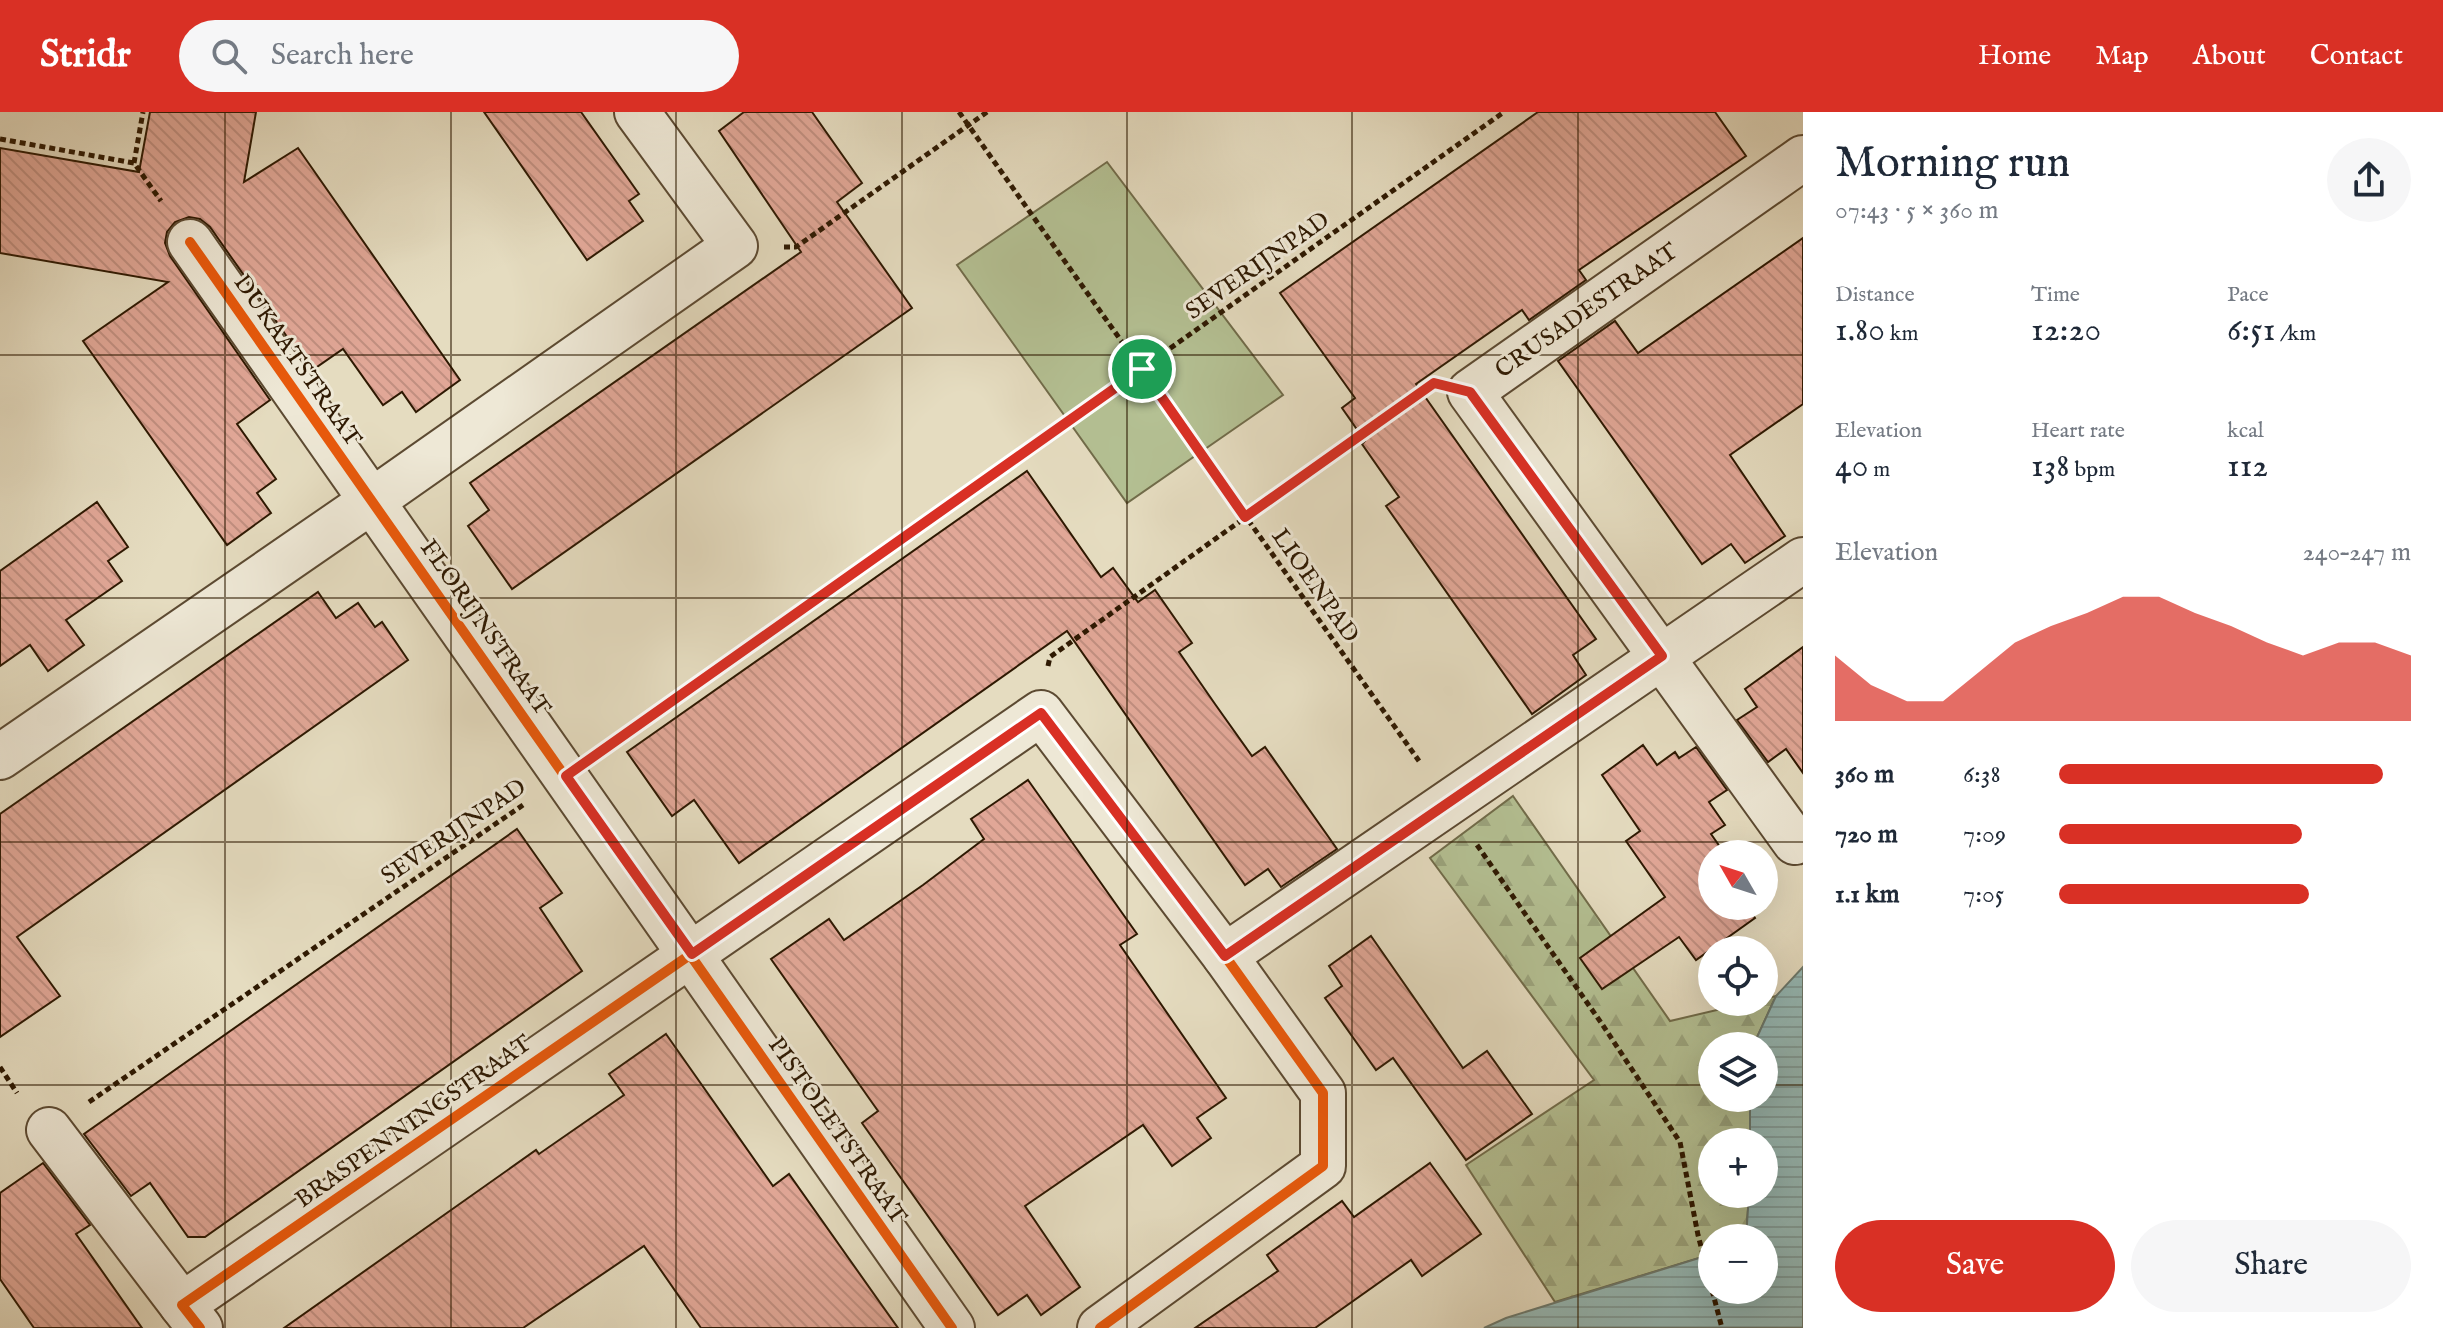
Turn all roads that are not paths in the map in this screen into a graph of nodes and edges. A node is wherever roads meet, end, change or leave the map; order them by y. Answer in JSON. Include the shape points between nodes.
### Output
{"nodes":[{"id":1,"x":637,"y":112,"type":"edge"},
{"id":2,"x":1803,"y":158,"type":"edge"},
{"id":3,"x":190,"y":242,"type":"dead end"},
{"id":4,"x":373,"y":500,"type":"junction"},
{"id":5,"x":1803,"y":560,"type":"edge"},
{"id":6,"x":1662,"y":656,"type":"junction"},
{"id":7,"x":0,"y":757,"type":"edge"},
{"id":8,"x":1795,"y":842,"type":"dead end"},
{"id":9,"x":692,"y":954,"type":"junction"},
{"id":10,"x":1225,"y":956,"type":"junction"},
{"id":11,"x":49,"y":1130,"type":"road end"},
{"id":12,"x":191,"y":1317,"type":"edge"},
{"id":13,"x":952,"y":1328,"type":"edge"},
{"id":14,"x":1100,"y":1328,"type":"edge"}],
"edges":[{"from":1,"to":4,"type":"street","via":[[735,246]]},
{"from":2,"to":6,"type":"street","name":"CRUSADESTRAAT","via":[[1470,392]]},
{"from":3,"to":4,"type":"street","name":"DUKAATSTRAAT"},
{"from":4,"to":7,"type":"street"},
{"from":4,"to":9,"type":"street","name":"FLORIJNSTRAAT"},
{"from":5,"to":6,"type":"street"},
{"from":6,"to":8,"type":"street","name":"CRUSADESTRAAT"},
{"from":6,"to":10,"type":"street"},
{"from":9,"to":10,"type":"street","name":"BRASPENNINGSTRAAT","via":[[1041,713]]},
{"from":9,"to":12,"type":"street","name":"BRASPENNINGSTRAAT"},
{"from":9,"to":13,"type":"street","name":"PISTOLETSTRAAT"},
{"from":10,"to":14,"type":"street","via":[[1323,1093],[1323,1166]]},
{"from":11,"to":12,"type":"street","name":"BRASPENNINGSTRAAT"}]}
